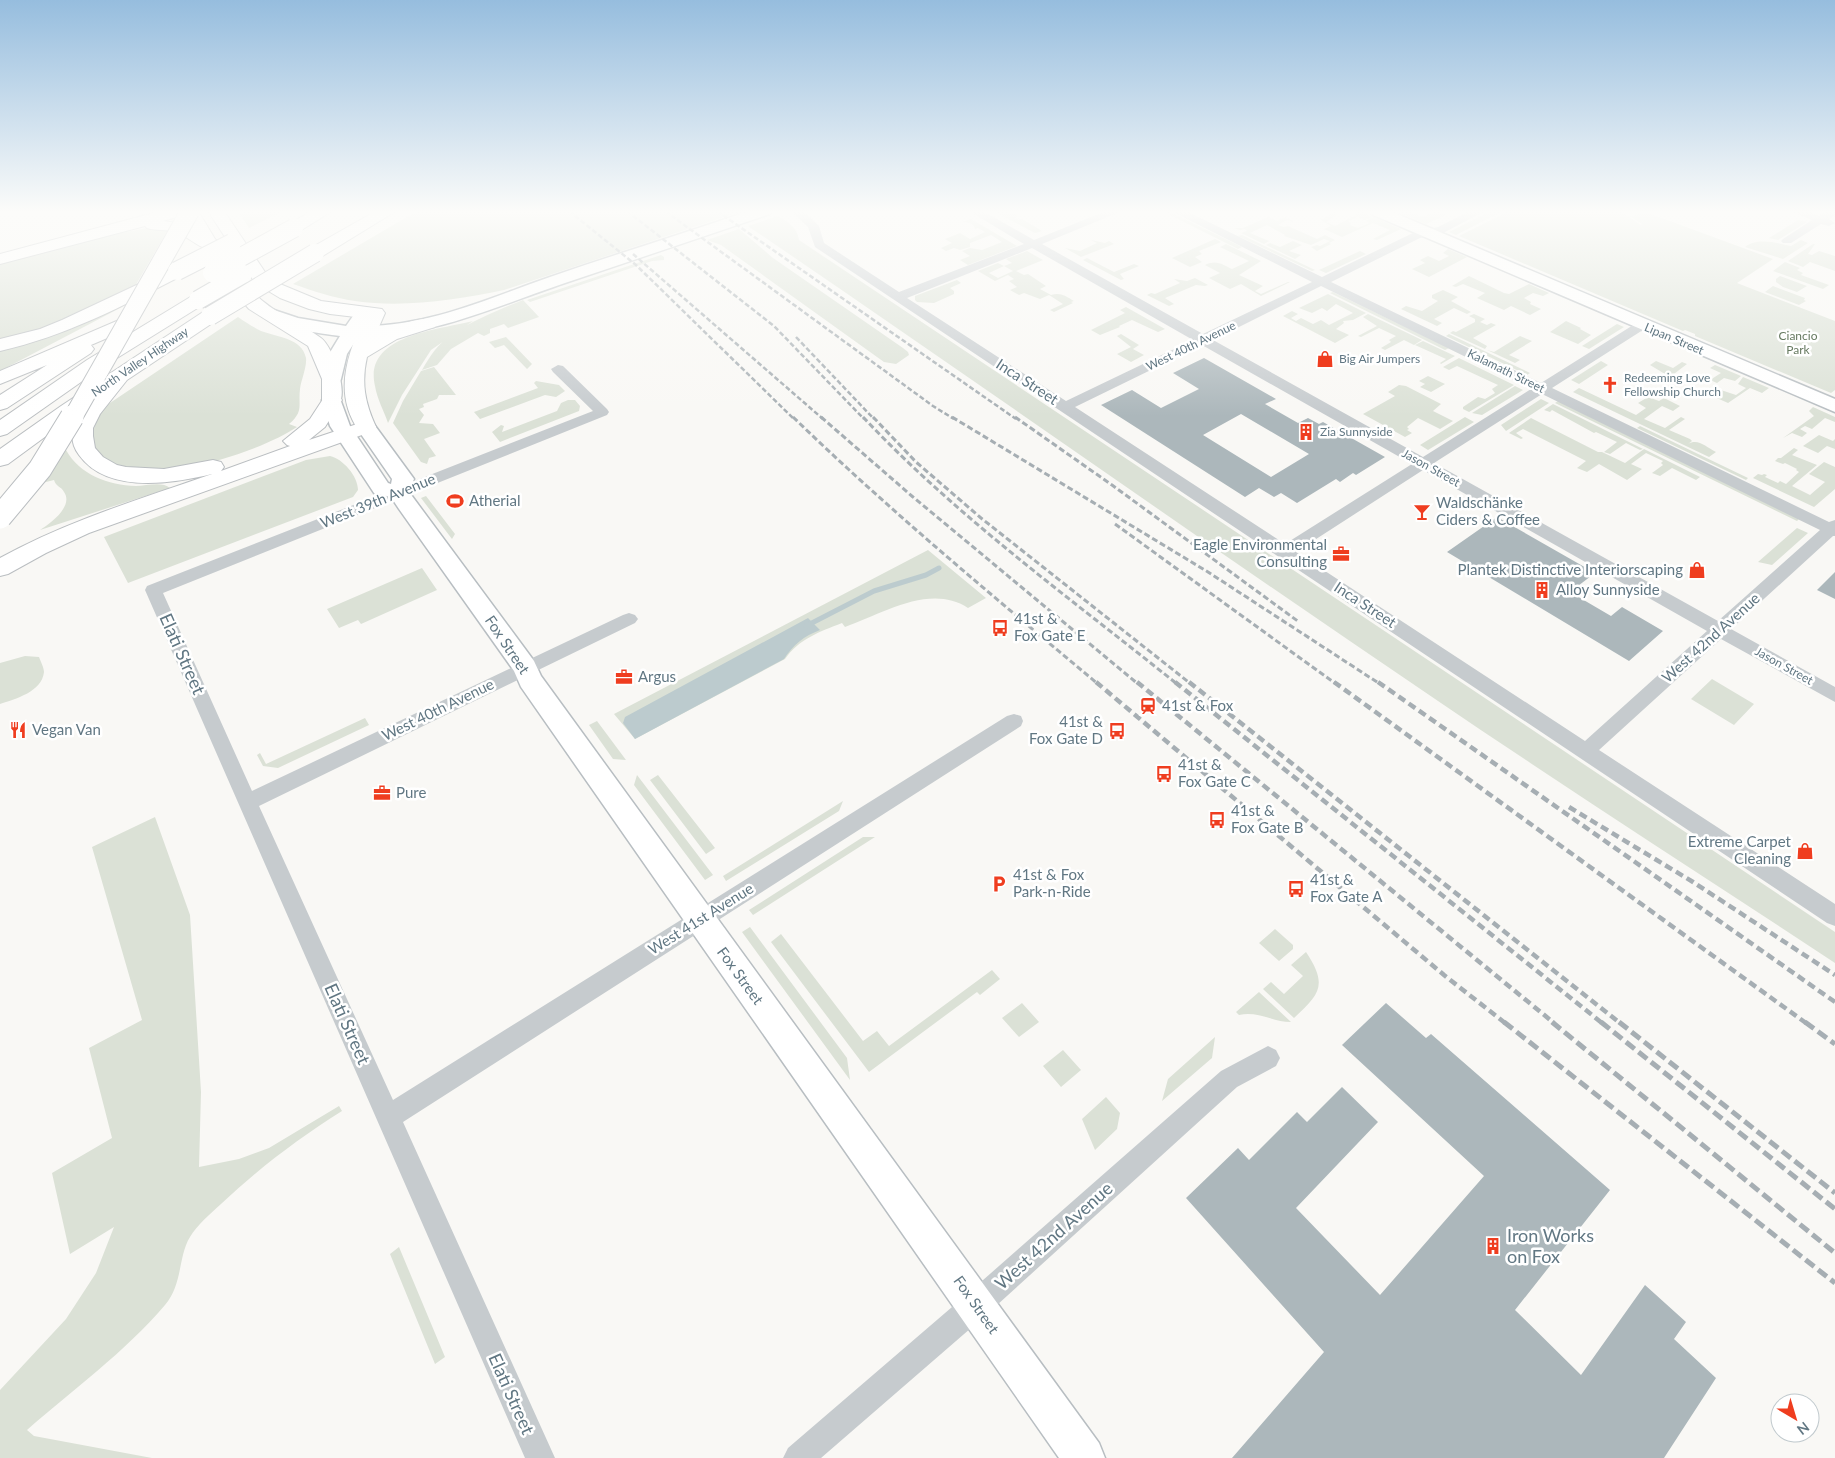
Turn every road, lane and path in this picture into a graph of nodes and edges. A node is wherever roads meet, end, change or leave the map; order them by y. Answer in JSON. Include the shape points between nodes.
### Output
{"nodes":[{"id":1,"x":151,"y":279,"type":"edge"},
{"id":2,"x":161,"y":279,"type":"edge"},
{"id":3,"x":210,"y":279,"type":"edge"},
{"id":4,"x":232,"y":279,"type":"edge"},
{"id":5,"x":248,"y":279,"type":"edge"},
{"id":6,"x":259,"y":279,"type":"edge"},
{"id":7,"x":559,"y":279,"type":"edge"},
{"id":8,"x":871,"y":279,"type":"edge"},
{"id":9,"x":944,"y":279,"type":"edge"},
{"id":10,"x":1095,"y":279,"type":"edge"},
{"id":11,"x":1316,"y":279,"type":"edge"},
{"id":12,"x":1328,"y":279,"type":"edge"},
{"id":13,"x":1535,"y":279,"type":"edge"},
{"id":14,"x":1322,"y":282,"type":"junction"},
{"id":15,"x":544,"y":284,"type":"junction"},
{"id":16,"x":898,"y":297,"type":"junction"},
{"id":17,"x":154,"y":306,"type":"dead end"},
{"id":18,"x":267,"y":313,"type":"junction"},
{"id":19,"x":365,"y":322,"type":"junction"},
{"id":20,"x":428,"y":323,"type":"junction"},
{"id":21,"x":1642,"y":325,"type":"junction"},
{"id":22,"x":119,"y":326,"type":"junction"},
{"id":23,"x":1203,"y":340,"type":"junction"},
{"id":24,"x":0,"y":345,"type":"edge"},
{"id":25,"x":358,"y":354,"type":"junction"},
{"id":26,"x":558,"y":369,"type":"dead end"},
{"id":27,"x":118,"y":377,"type":"junction"},
{"id":28,"x":0,"y":378,"type":"edge"},
{"id":29,"x":332,"y":378,"type":"junction"},
{"id":30,"x":1542,"y":388,"type":"junction"},
{"id":31,"x":332,"y":400,"type":"junction"},
{"id":32,"x":0,"y":404,"type":"edge"},
{"id":33,"x":1835,"y":406,"type":"edge"},
{"id":34,"x":1065,"y":407,"type":"junction"},
{"id":35,"x":364,"y":423,"type":"junction"},
{"id":36,"x":0,"y":430,"type":"edge"},
{"id":37,"x":342,"y":430,"type":"junction"},
{"id":38,"x":294,"y":441,"type":"junction"},
{"id":39,"x":0,"y":459,"type":"edge"},
{"id":40,"x":1423,"y":464,"type":"junction"},
{"id":41,"x":205,"y":485,"type":"junction"},
{"id":42,"x":398,"y":492,"type":"junction"},
{"id":43,"x":0,"y":517,"type":"edge"},
{"id":44,"x":1834,"y":528,"type":"edge"},
{"id":45,"x":0,"y":551,"type":"edge"},
{"id":46,"x":1284,"y":552,"type":"junction"},
{"id":47,"x":0,"y":568,"type":"edge"},
{"id":48,"x":153,"y":590,"type":"joint"},
{"id":49,"x":629,"y":619,"type":"dead end"},
{"id":50,"x":1719,"y":630,"type":"junction"},
{"id":51,"x":525,"y":668,"type":"junction"},
{"id":52,"x":1835,"y":695,"type":"edge"},
{"id":53,"x":1014,"y":720,"type":"dead end"},
{"id":54,"x":1586,"y":751,"type":"junction"},
{"id":55,"x":248,"y":802,"type":"junction"},
{"id":56,"x":1835,"y":916,"type":"edge"},
{"id":57,"x":700,"y":919,"type":"junction"},
{"id":58,"x":1268,"y":1058,"type":"dead end"},
{"id":59,"x":388,"y":1116,"type":"junction"},
{"id":60,"x":976,"y":1305,"type":"junction"},
{"id":61,"x":540,"y":1458,"type":"edge"},
{"id":62,"x":798,"y":1458,"type":"edge"},
{"id":63,"x":1084,"y":1458,"type":"edge"}],
"edges":[{"from":1,"to":43,"type":"main road","bridge":true,"via":[[40,470]]},
{"from":2,"to":24,"type":"main road","bridge":true,"via":[[61,328]]},
{"from":3,"to":36,"type":"main road","bridge":true,"via":[[190,290],[94,364]]},
{"from":4,"to":18,"type":"main road"},
{"from":5,"to":27,"type":"main road","name":"North Valley Highway","bridge":true,"via":[[210,316]]},
{"from":6,"to":19,"type":"main road","via":[[301,300]]},
{"from":7,"to":15,"type":"street"},
{"from":8,"to":16,"type":"street","name":"Inca Street"},
{"from":9,"to":16,"type":"street"},
{"from":10,"to":23,"type":"street","name":"Jason Street"},
{"from":11,"to":14,"type":"street","name":"Kalamath Street"},
{"from":12,"to":14,"type":"street","name":"West 40th Avenue"},
{"from":13,"to":21,"type":"street","name":"Lipan Street"},
{"from":14,"to":23,"type":"street","name":"West 40th Avenue"},
{"from":14,"to":30,"type":"street","name":"Kalamath Street"},
{"from":15,"to":19,"type":"street","via":[[442,309]]},
{"from":15,"to":20,"type":"street","via":[[478,310]]},
{"from":16,"to":34,"type":"street","name":"Inca Street"},
{"from":17,"to":22,"type":"main road"},
{"from":18,"to":19,"type":"street","via":[[290,323],[331,330]]},
{"from":18,"to":29,"type":"main road","via":[[316,343]]},
{"from":19,"to":20,"type":"street"},
{"from":19,"to":25,"type":"main road"},
{"from":19,"to":29,"type":"street","name":"Fox Street","via":[[338,354]]},
{"from":20,"to":25,"type":"main road","via":[[390,335]]},
{"from":21,"to":30,"type":"street"},
{"from":21,"to":33,"type":"street","name":"Lipan Street"},
{"from":22,"to":28,"type":"main road"},
{"from":22,"to":32,"type":"main road"},
{"from":23,"to":34,"type":"street","name":"West 40th Avenue"},
{"from":23,"to":40,"type":"street","name":"Jason Street"},
{"from":25,"to":35,"type":"main road","via":[[353,389]]},
{"from":26,"to":42,"type":"street","name":"West 39th Avenue","via":[[602,412]]},
{"from":27,"to":38,"type":"main road","via":[[92,412],[82,437],[88,454],[112,470],[154,476],[189,472],[229,463]]},
{"from":27,"to":39,"type":"main road","name":"North Valley Highway"},
{"from":29,"to":31,"type":"main road","name":"Fox Street"},
{"from":30,"to":40,"type":"street"},
{"from":30,"to":44,"type":"street","name":"Kalamath Street"},
{"from":31,"to":37,"type":"street","name":"Fox Street"},
{"from":31,"to":38,"type":"main road","via":[[318,423]]},
{"from":34,"to":46,"type":"street","name":"Inca Street"},
{"from":35,"to":37,"type":"main road"},
{"from":35,"to":42,"type":"street","via":[[403,479]]},
{"from":37,"to":38,"type":"main road"},
{"from":37,"to":41,"type":"main road"},
{"from":37,"to":42,"type":"street","name":"Fox Street","via":[[381,488]]},
{"from":40,"to":46,"type":"street"},
{"from":40,"to":50,"type":"street","name":"Jason Street"},
{"from":41,"to":45,"type":"main road","via":[[53,531]]},
{"from":41,"to":47,"type":"main road","via":[[81,528]]},
{"from":42,"to":48,"type":"street","name":"West 39th Avenue"},
{"from":42,"to":51,"type":"street","name":"Fox Street"},
{"from":44,"to":50,"type":"street","name":"West 42nd Avenue"},
{"from":46,"to":54,"type":"street","name":"Inca Street"},
{"from":48,"to":55,"type":"street","name":"Elati Street"},
{"from":49,"to":51,"type":"street","name":"West 40th Avenue"},
{"from":50,"to":52,"type":"street","name":"Jason Street"},
{"from":50,"to":54,"type":"street","name":"West 42nd Avenue"},
{"from":51,"to":55,"type":"street","name":"West 40th Avenue"},
{"from":51,"to":57,"type":"street","name":"Fox Street","via":[[530,680]]},
{"from":53,"to":57,"type":"street","name":"West 41st Avenue"},
{"from":54,"to":56,"type":"street","name":"Inca Street"},
{"from":55,"to":59,"type":"street","name":"Elati Street"},
{"from":57,"to":59,"type":"street","name":"West 41st Avenue"},
{"from":57,"to":60,"type":"street","name":"Fox Street"},
{"from":58,"to":60,"type":"street","name":"West 42nd Avenue","via":[[1229,1079]]},
{"from":59,"to":61,"type":"street","name":"Elati Street"},
{"from":60,"to":62,"type":"street","name":"West 42nd Avenue"},
{"from":60,"to":63,"type":"street","name":"Fox Street"}]}
